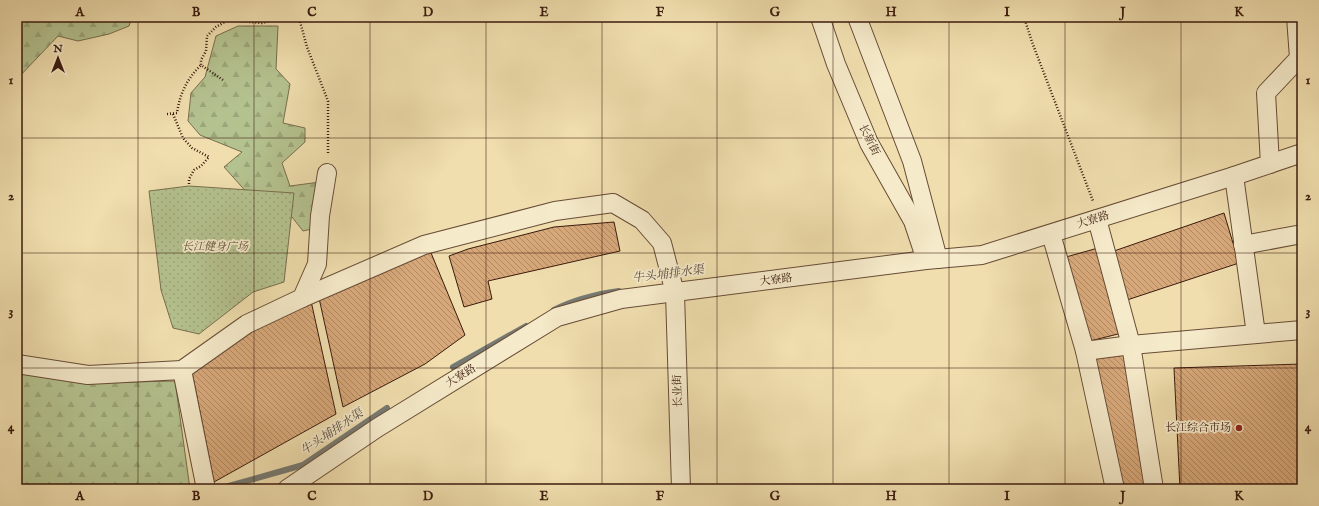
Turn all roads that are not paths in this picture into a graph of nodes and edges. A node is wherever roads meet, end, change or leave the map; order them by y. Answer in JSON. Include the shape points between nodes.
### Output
{"nodes":[{"id":1,"x":820,"y":17,"type":"edge"},
{"id":2,"x":857,"y":17,"type":"edge"},
{"id":3,"x":1296,"y":17,"type":"edge"},
{"id":4,"x":1302,"y":153,"type":"edge"},
{"id":5,"x":1270,"y":164,"type":"junction"},
{"id":6,"x":327,"y":173,"type":"road end"},
{"id":7,"x":1234,"y":176,"type":"junction"},
{"id":8,"x":1097,"y":219,"type":"junction"},
{"id":9,"x":1051,"y":234,"type":"junction"},
{"id":10,"x":1302,"y":234,"type":"edge"},
{"id":11,"x":1243,"y":245,"type":"junction"},
{"id":12,"x":932,"y":260,"type":"junction"},
{"id":13,"x":674,"y":287,"type":"junction"},
{"id":14,"x":302,"y":298,"type":"junction"},
{"id":15,"x":1302,"y":330,"type":"edge"},
{"id":16,"x":1256,"y":334,"type":"junction"},
{"id":17,"x":1131,"y":345,"type":"junction"},
{"id":18,"x":1085,"y":351,"type":"junction"},
{"id":19,"x":17,"y":364,"type":"edge"},
{"id":20,"x":182,"y":370,"type":"junction"},
{"id":21,"x":206,"y":489,"type":"edge"},
{"id":22,"x":287,"y":489,"type":"edge"},
{"id":23,"x":681,"y":489,"type":"edge"},
{"id":24,"x":1115,"y":489,"type":"edge"},
{"id":25,"x":1154,"y":489,"type":"edge"}],
"edges":[{"from":1,"to":12,"type":"street","name":"长新街","via":[[836,64],[869,143]]},
{"from":2,"to":12,"type":"street","via":[[912,161]]},
{"from":3,"to":5,"type":"street","via":[[1299,58],[1266,93]]},
{"from":4,"to":5,"type":"street","name":"大寮路"},
{"from":5,"to":7,"type":"street","name":"大寮路"},
{"from":6,"to":14,"type":"street","via":[[320,216],[317,264]]},
{"from":7,"to":8,"type":"street","name":"大寮路"},
{"from":7,"to":11,"type":"street"},
{"from":8,"to":9,"type":"street","name":"大寮路"},
{"from":8,"to":17,"type":"street"},
{"from":9,"to":12,"type":"street","name":"大寮路","via":[[982,255]]},
{"from":9,"to":18,"type":"street"},
{"from":10,"to":11,"type":"street"},
{"from":11,"to":16,"type":"street"},
{"from":12,"to":13,"type":"street","name":"大寮路"},
{"from":13,"to":14,"type":"street","name":"长业街","via":[[662,243],[642,220],[613,203],[555,211],[424,245]]},
{"from":13,"to":22,"type":"street","name":"大寮路","via":[[557,317],[377,428]]},
{"from":13,"to":23,"type":"street","name":"长业街"},
{"from":14,"to":20,"type":"street","name":"长业街","via":[[247,324]]},
{"from":15,"to":16,"type":"street"},
{"from":16,"to":17,"type":"street"},
{"from":17,"to":18,"type":"street"},
{"from":17,"to":25,"type":"street"},
{"from":18,"to":24,"type":"street"},
{"from":19,"to":20,"type":"street","via":[[88,375]]},
{"from":20,"to":21,"type":"street"}]}
